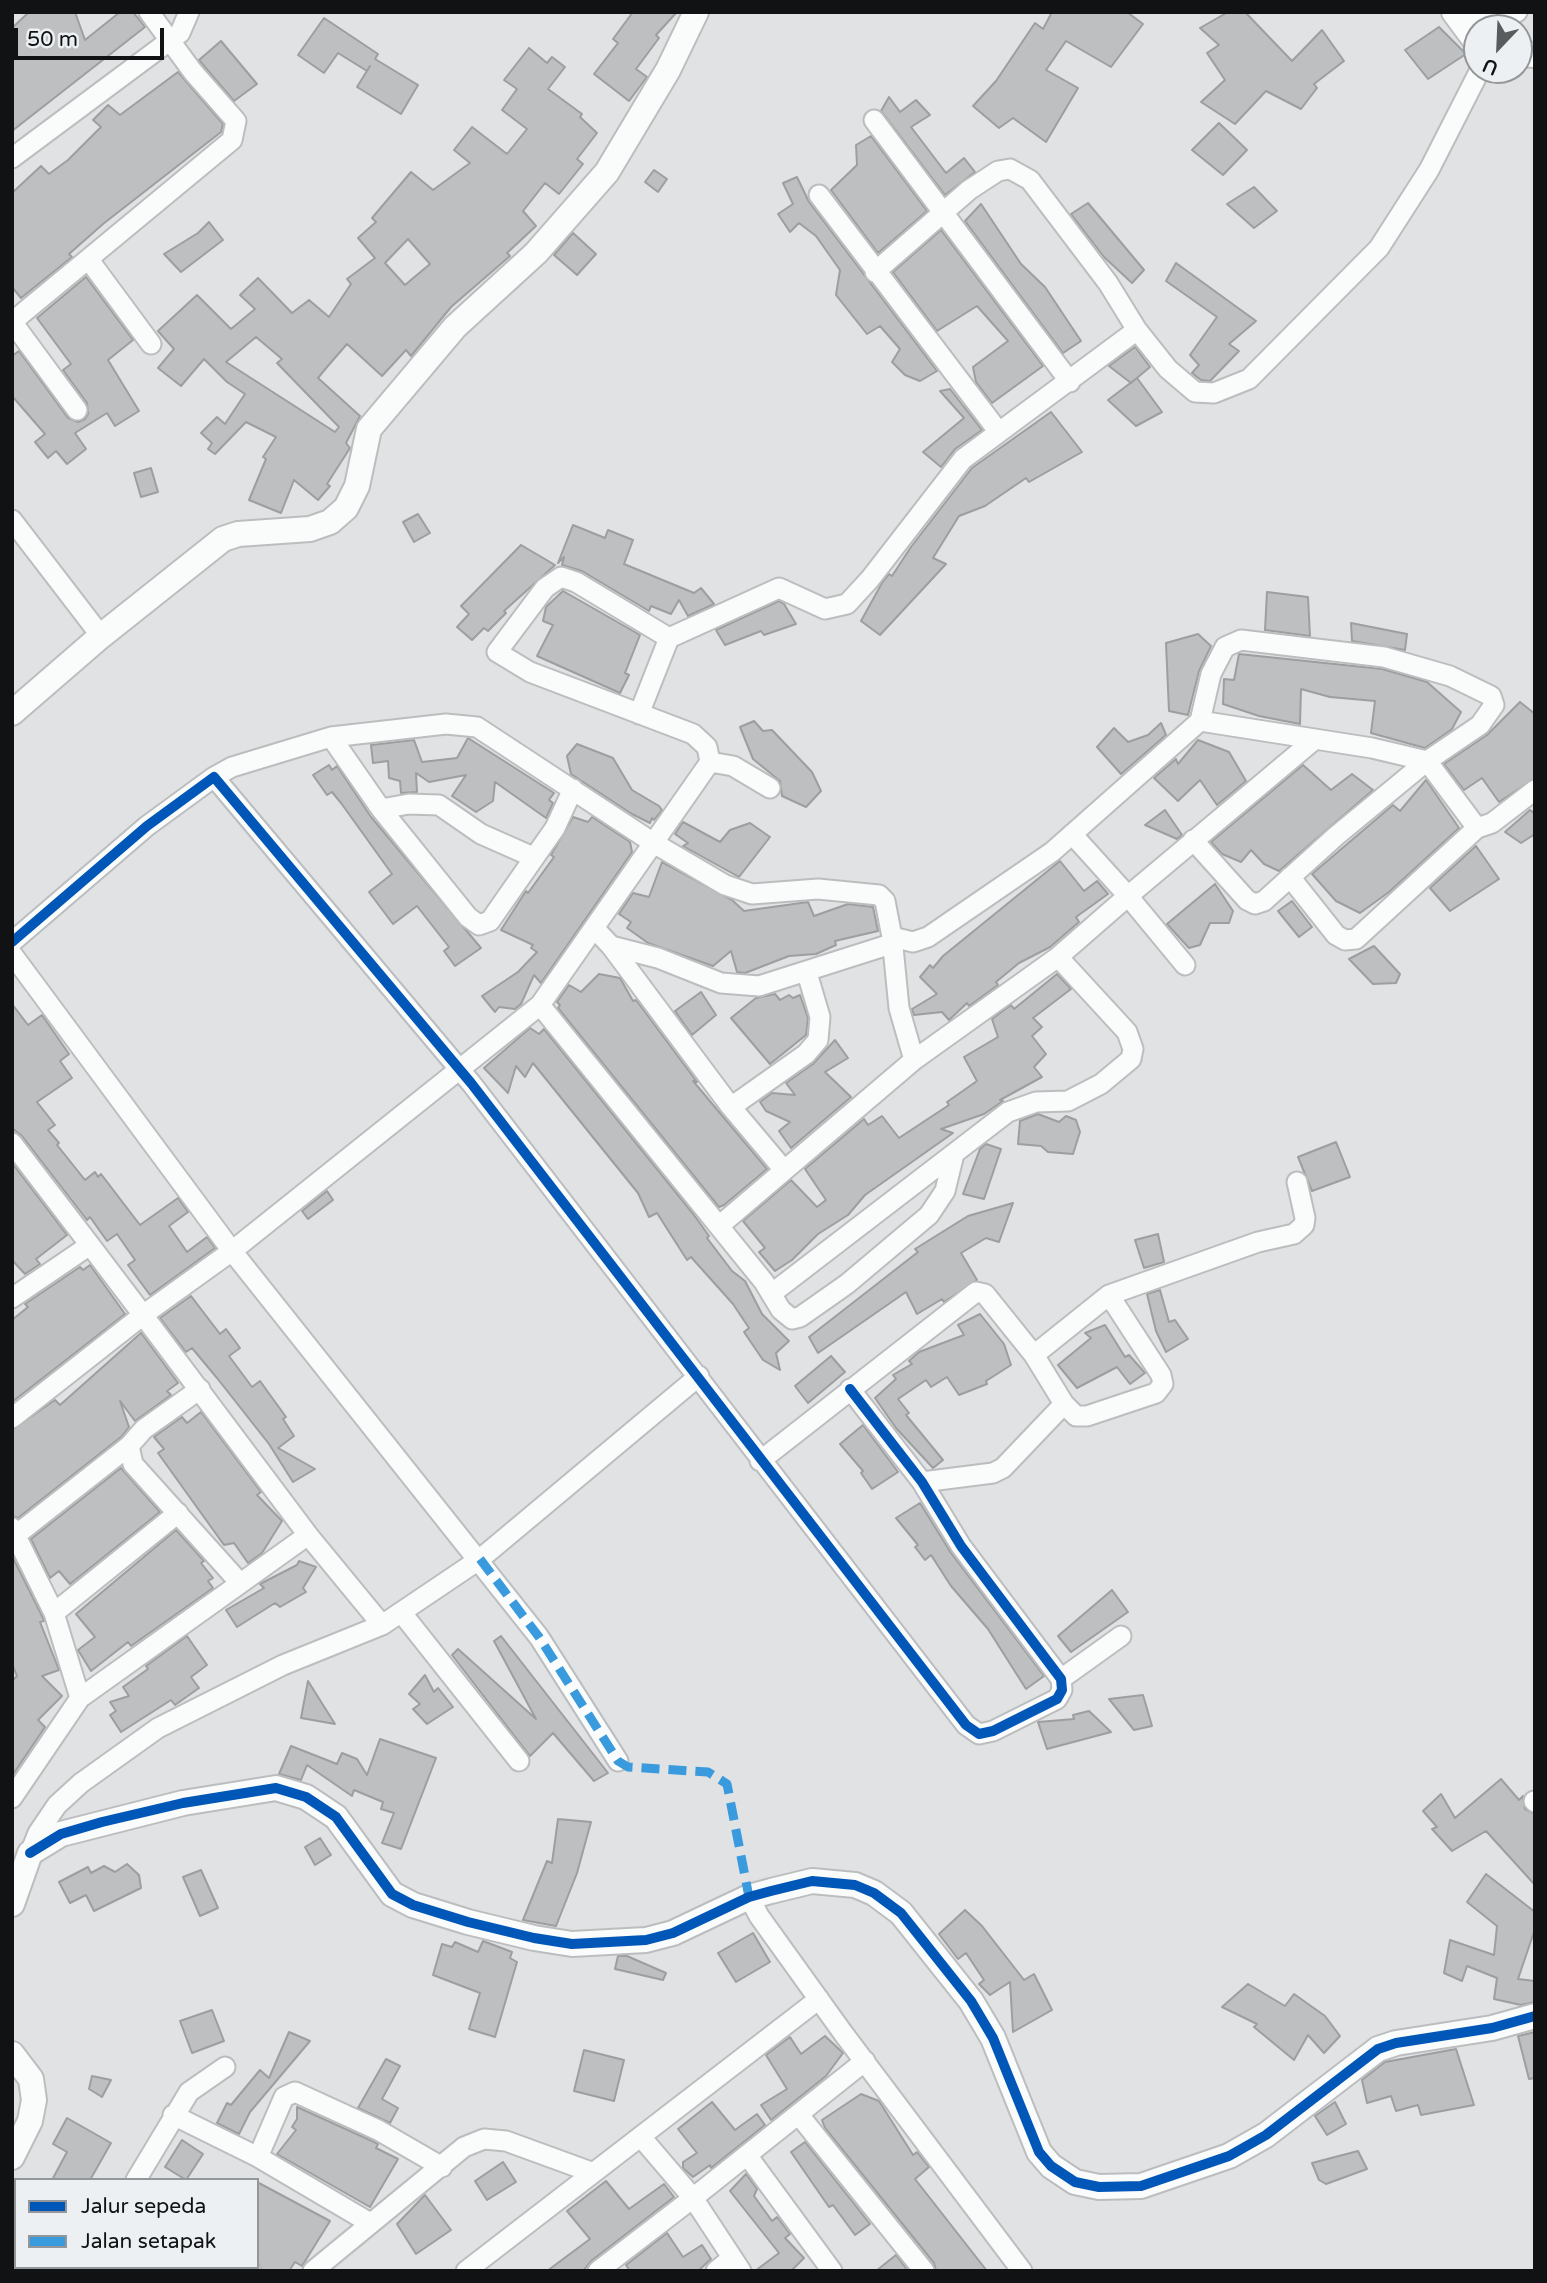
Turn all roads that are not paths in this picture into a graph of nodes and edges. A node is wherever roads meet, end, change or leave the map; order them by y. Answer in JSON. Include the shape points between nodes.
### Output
{"nodes":[{"id":1,"x":149,"y":12,"type":"edge"},
{"id":2,"x":189,"y":12,"type":"edge"},
{"id":3,"x":696,"y":12,"type":"edge"},
{"id":4,"x":1465,"y":12,"type":"edge"},
{"id":5,"x":1517,"y":12,"type":"edge"},
{"id":6,"x":170,"y":38,"type":"junction"},
{"id":7,"x":1473,"y":84,"type":"edge"},
{"id":8,"x":874,"y":120,"type":"dead end"},
{"id":9,"x":12,"y":158,"type":"edge"},
{"id":10,"x":820,"y":195,"type":"dead end"},
{"id":11,"x":946,"y":212,"type":"junction"},
{"id":12,"x":89,"y":260,"type":"junction"},
{"id":13,"x":875,"y":272,"type":"junction"},
{"id":14,"x":13,"y":323,"type":"edge"},
{"id":15,"x":1137,"y":330,"type":"junction"},
{"id":16,"x":151,"y":344,"type":"dead end"},
{"id":17,"x":1070,"y":382,"type":"junction"},
{"id":18,"x":77,"y":410,"type":"dead end"},
{"id":19,"x":998,"y":431,"type":"junction"},
{"id":20,"x":12,"y":520,"type":"edge"},
{"id":21,"x":101,"y":636,"type":"junction"},
{"id":22,"x":669,"y":638,"type":"junction"},
{"id":23,"x":12,"y":713,"type":"edge"},
{"id":24,"x":639,"y":714,"type":"junction"},
{"id":25,"x":1200,"y":722,"type":"junction"},
{"id":26,"x":331,"y":737,"type":"junction"},
{"id":27,"x":1314,"y":740,"type":"junction"},
{"id":28,"x":1427,"y":761,"type":"junction"},
{"id":29,"x":710,"y":762,"type":"junction"},
{"id":30,"x":214,"y":777,"type":"junction"},
{"id":31,"x":770,"y":788,"type":"dead end"},
{"id":32,"x":573,"y":789,"type":"junction"},
{"id":33,"x":1535,"y":790,"type":"edge"},
{"id":34,"x":382,"y":809,"type":"junction"},
{"id":35,"x":1477,"y":828,"type":"junction"},
{"id":36,"x":1072,"y":834,"type":"junction"},
{"id":37,"x":1193,"y":840,"type":"junction"},
{"id":38,"x":652,"y":842,"type":"junction"},
{"id":39,"x":533,"y":857,"type":"junction"},
{"id":40,"x":1290,"y":877,"type":"junction"},
{"id":41,"x":1128,"y":896,"type":"junction"},
{"id":42,"x":595,"y":929,"type":"junction"},
{"id":43,"x":892,"y":941,"type":"junction"},
{"id":44,"x":12,"y":942,"type":"edge"},
{"id":45,"x":611,"y":946,"type":"junction"},
{"id":46,"x":12,"y":954,"type":"edge"},
{"id":47,"x":1058,"y":957,"type":"junction"},
{"id":48,"x":1185,"y":965,"type":"dead end"},
{"id":49,"x":807,"y":973,"type":"junction"},
{"id":50,"x":540,"y":1005,"type":"junction"},
{"id":51,"x":914,"y":1060,"type":"junction"},
{"id":52,"x":458,"y":1068,"type":"junction"},
{"id":53,"x":731,"y":1107,"type":"junction"},
{"id":54,"x":12,"y":1143,"type":"edge"},
{"id":55,"x":954,"y":1154,"type":"junction"},
{"id":56,"x":784,"y":1170,"type":"junction"},
{"id":57,"x":1297,"y":1182,"type":"dead end"},
{"id":58,"x":719,"y":1226,"type":"junction"},
{"id":59,"x":90,"y":1245,"type":"junction"},
{"id":60,"x":232,"y":1251,"type":"junction"},
{"id":61,"x":771,"y":1294,"type":"junction"},
{"id":62,"x":1109,"y":1296,"type":"junction"},
{"id":63,"x":12,"y":1298,"type":"edge"},
{"id":64,"x":143,"y":1315,"type":"junction"},
{"id":65,"x":1034,"y":1355,"type":"junction"},
{"id":66,"x":699,"y":1376,"type":"junction"},
{"id":67,"x":200,"y":1389,"type":"junction"},
{"id":68,"x":850,"y":1389,"type":"junction"},
{"id":69,"x":1064,"y":1404,"type":"junction"},
{"id":70,"x":12,"y":1418,"type":"edge"},
{"id":71,"x":129,"y":1446,"type":"junction"},
{"id":72,"x":761,"y":1461,"type":"junction"},
{"id":73,"x":922,"y":1482,"type":"junction"},
{"id":74,"x":178,"y":1513,"type":"junction"},
{"id":75,"x":14,"y":1532,"type":"edge"},
{"id":76,"x":308,"y":1535,"type":"junction"},
{"id":77,"x":480,"y":1559,"type":"junction"},
{"id":78,"x":240,"y":1583,"type":"junction"},
{"id":79,"x":401,"y":1612,"type":"junction"},
{"id":80,"x":54,"y":1613,"type":"junction"},
{"id":81,"x":382,"y":1625,"type":"junction"},
{"id":82,"x":1121,"y":1636,"type":"dead end"},
{"id":83,"x":1061,"y":1679,"type":"junction"},
{"id":84,"x":80,"y":1698,"type":"junction"},
{"id":85,"x":519,"y":1761,"type":"dead end"},
{"id":86,"x":618,"y":1761,"type":"dead end"},
{"id":87,"x":12,"y":1798,"type":"edge"},
{"id":88,"x":22,"y":1865,"type":"edge"},
{"id":89,"x":749,"y":1897,"type":"junction"},
{"id":90,"x":12,"y":1904,"type":"edge"},
{"id":91,"x":819,"y":1999,"type":"junction"},
{"id":92,"x":1535,"y":2016,"type":"edge"},
{"id":93,"x":12,"y":2054,"type":"edge"},
{"id":94,"x":865,"y":2061,"type":"junction"},
{"id":95,"x":225,"y":2067,"type":"dead end"},
{"id":96,"x":173,"y":2115,"type":"junction"},
{"id":97,"x":799,"y":2115,"type":"junction"},
{"id":98,"x":641,"y":2137,"type":"junction"},
{"id":99,"x":747,"y":2155,"type":"junction"},
{"id":100,"x":12,"y":2157,"type":"edge"},
{"id":101,"x":258,"y":2157,"type":"junction"},
{"id":102,"x":442,"y":2167,"type":"junction"},
{"id":103,"x":591,"y":2172,"type":"junction"},
{"id":104,"x":137,"y":2178,"type":"edge"},
{"id":105,"x":693,"y":2198,"type":"junction"},
{"id":106,"x":370,"y":2223,"type":"junction"},
{"id":107,"x":729,"y":2267,"type":"edge"},
{"id":108,"x":313,"y":2271,"type":"edge"},
{"id":109,"x":466,"y":2271,"type":"edge"},
{"id":110,"x":597,"y":2271,"type":"edge"},
{"id":111,"x":832,"y":2271,"type":"edge"},
{"id":112,"x":924,"y":2271,"type":"edge"},
{"id":113,"x":1022,"y":2271,"type":"edge"}],
"edges":[{"from":1,"to":6,"type":"street"},
{"from":2,"to":6,"type":"street","via":[[180,33]]},
{"from":3,"to":21,"type":"street","via":[[662,81],[607,172],[536,253],[455,327],[369,429],[357,486],[346,508],[330,522],[310,529],[223,539]]},
{"from":4,"to":5,"type":"street","via":[[1486,22]]},
{"from":6,"to":9,"type":"street"},
{"from":6,"to":12,"type":"street","via":[[236,121],[236,131],[232,140]]},
{"from":7,"to":15,"type":"street","via":[[1429,170],[1379,248],[1249,379],[1214,393],[1195,392],[1168,369]]},
{"from":8,"to":11,"type":"street"},
{"from":10,"to":13,"type":"street"},
{"from":11,"to":13,"type":"street"},
{"from":11,"to":15,"type":"street","via":[[998,171],[1020,172],[1108,283]]},
{"from":11,"to":17,"type":"street"},
{"from":12,"to":14,"type":"street"},
{"from":12,"to":16,"type":"street"},
{"from":13,"to":19,"type":"street"},
{"from":14,"to":18,"type":"street"},
{"from":15,"to":17,"type":"street"},
{"from":17,"to":19,"type":"street"},
{"from":19,"to":22,"type":"street","via":[[963,459],[847,604],[825,609],[779,588]]},
{"from":20,"to":21,"type":"street"},
{"from":21,"to":23,"type":"street"},
{"from":22,"to":24,"type":"street"},
{"from":22,"to":24,"type":"street","via":[[561,577],[545,588],[497,652],[530,672]]},
{"from":24,"to":29,"type":"street","via":[[694,734],[707,747]]},
{"from":25,"to":27,"type":"street"},
{"from":25,"to":28,"type":"street","via":[[1216,665],[1225,647],[1241,640],[1384,657],[1450,676],[1491,696],[1494,705],[1489,716]]},
{"from":25,"to":36,"type":"street"},
{"from":26,"to":30,"type":"street","via":[[232,767]]},
{"from":26,"to":32,"type":"street","via":[[466,723]]},
{"from":26,"to":34,"type":"street"},
{"from":27,"to":28,"type":"street"},
{"from":27,"to":37,"type":"street"},
{"from":28,"to":35,"type":"street"},
{"from":28,"to":40,"type":"street"},
{"from":29,"to":31,"type":"street","via":[[733,766]]},
{"from":29,"to":38,"type":"street"},
{"from":30,"to":44,"type":"street","via":[[147,826]]},
{"from":30,"to":52,"type":"street"},
{"from":32,"to":38,"type":"street"},
{"from":32,"to":39,"type":"street","via":[[555,828]]},
{"from":33,"to":35,"type":"street"},
{"from":34,"to":39,"type":"street","via":[[439,805],[481,834]]},
{"from":34,"to":39,"type":"street","via":[[479,925],[490,921]]},
{"from":35,"to":40,"type":"street","via":[[1356,939],[1336,935]]},
{"from":36,"to":41,"type":"street"},
{"from":36,"to":43,"type":"street","via":[[928,937]]},
{"from":37,"to":40,"type":"street","via":[[1255,904]]},
{"from":37,"to":41,"type":"street"},
{"from":38,"to":42,"type":"street"},
{"from":38,"to":43,"type":"street","via":[[725,885],[752,894],[818,889],[872,892],[885,901]]},
{"from":41,"to":47,"type":"street"},
{"from":41,"to":48,"type":"street"},
{"from":42,"to":45,"type":"street"},
{"from":42,"to":50,"type":"street"},
{"from":43,"to":49,"type":"street"},
{"from":43,"to":51,"type":"street","via":[[899,1008]]},
{"from":45,"to":49,"type":"street","via":[[658,958],[721,983],[759,986]]},
{"from":45,"to":53,"type":"street"},
{"from":46,"to":60,"type":"street"},
{"from":47,"to":51,"type":"street"},
{"from":47,"to":55,"type":"street","via":[[1126,1032],[1133,1049],[1131,1059],[1101,1084],[1068,1101],[1036,1102],[1008,1112]]},
{"from":49,"to":53,"type":"street","via":[[820,1017],[818,1040],[806,1054]]},
{"from":50,"to":52,"type":"street"},
{"from":50,"to":58,"type":"street"},
{"from":51,"to":56,"type":"street"},
{"from":52,"to":60,"type":"street"},
{"from":52,"to":66,"type":"street"},
{"from":53,"to":56,"type":"street"},
{"from":54,"to":59,"type":"street"},
{"from":55,"to":61,"type":"street"},
{"from":55,"to":61,"type":"street","via":[[945,1191],[929,1215],[848,1284],[792,1319]]},
{"from":56,"to":58,"type":"street"},
{"from":57,"to":62,"type":"street","via":[[1305,1218],[1294,1234],[1258,1242]]},
{"from":58,"to":61,"type":"street"},
{"from":59,"to":63,"type":"street"},
{"from":59,"to":64,"type":"street"},
{"from":60,"to":64,"type":"street"},
{"from":60,"to":77,"type":"street","via":[[456,1536]]},
{"from":62,"to":65,"type":"street"},
{"from":62,"to":69,"type":"street","via":[[1163,1384],[1150,1398],[1087,1416],[1076,1416]]},
{"from":64,"to":67,"type":"street"},
{"from":64,"to":70,"type":"street"},
{"from":65,"to":68,"type":"street","via":[[985,1294],[976,1292]]},
{"from":65,"to":69,"type":"street"},
{"from":66,"to":72,"type":"street"},
{"from":66,"to":77,"type":"street"},
{"from":67,"to":71,"type":"street","via":[[144,1429]]},
{"from":67,"to":76,"type":"street"},
{"from":68,"to":72,"type":"street"},
{"from":68,"to":73,"type":"street"},
{"from":69,"to":73,"type":"street","via":[[1003,1468]]},
{"from":71,"to":74,"type":"street","via":[[133,1464]]},
{"from":71,"to":75,"type":"street"},
{"from":72,"to":83,"type":"street","via":[[966,1725],[979,1734],[993,1731],[1057,1699]]},
{"from":73,"to":83,"type":"street","via":[[961,1546]]},
{"from":74,"to":78,"type":"street"},
{"from":74,"to":80,"type":"street"},
{"from":75,"to":80,"type":"street"},
{"from":76,"to":78,"type":"street"},
{"from":76,"to":81,"type":"street"},
{"from":77,"to":79,"type":"street"},
{"from":77,"to":86,"type":"street","via":[[539,1637]]},
{"from":78,"to":84,"type":"street"},
{"from":79,"to":81,"type":"street"},
{"from":79,"to":85,"type":"street"},
{"from":80,"to":84,"type":"street"},
{"from":81,"to":88,"type":"street","via":[[283,1665],[158,1728],[57,1805]]},
{"from":82,"to":83,"type":"street"},
{"from":84,"to":87,"type":"street"},
{"from":88,"to":89,"type":"street","via":[[61,1834],[183,1803],[276,1788],[306,1797],[336,1817],[393,1894],[413,1905],[498,1930],[572,1944],[631,1942],[673,1933]]},
{"from":88,"to":90,"type":"street"},
{"from":89,"to":91,"type":"street"},
{"from":89,"to":92,"type":"street","via":[[812,1881],[835,1882],[874,1892],[901,1913],[971,2001],[993,2038],[1039,2152],[1075,2182],[1099,2187],[1141,2186],[1229,2156],[1266,2135],[1378,2049]]},
{"from":91,"to":94,"type":"street"},
{"from":91,"to":98,"type":"street"},
{"from":93,"to":100,"type":"street","via":[[31,2079],[34,2100],[30,2121]]},
{"from":94,"to":97,"type":"street"},
{"from":94,"to":113,"type":"street"},
{"from":95,"to":96,"type":"street","via":[[189,2092]]},
{"from":96,"to":101,"type":"street"},
{"from":96,"to":104,"type":"street"},
{"from":97,"to":99,"type":"street"},
{"from":97,"to":112,"type":"street"},
{"from":98,"to":103,"type":"street"},
{"from":98,"to":105,"type":"street"},
{"from":99,"to":105,"type":"street"},
{"from":99,"to":111,"type":"street"},
{"from":101,"to":102,"type":"street","via":[[284,2097],[295,2092],[378,2130]]},
{"from":101,"to":106,"type":"street"},
{"from":102,"to":103,"type":"street","via":[[464,2147],[484,2139],[506,2141]]},
{"from":102,"to":106,"type":"street"},
{"from":103,"to":109,"type":"street"},
{"from":105,"to":107,"type":"street"},
{"from":105,"to":110,"type":"street"},
{"from":106,"to":108,"type":"street"}]}
